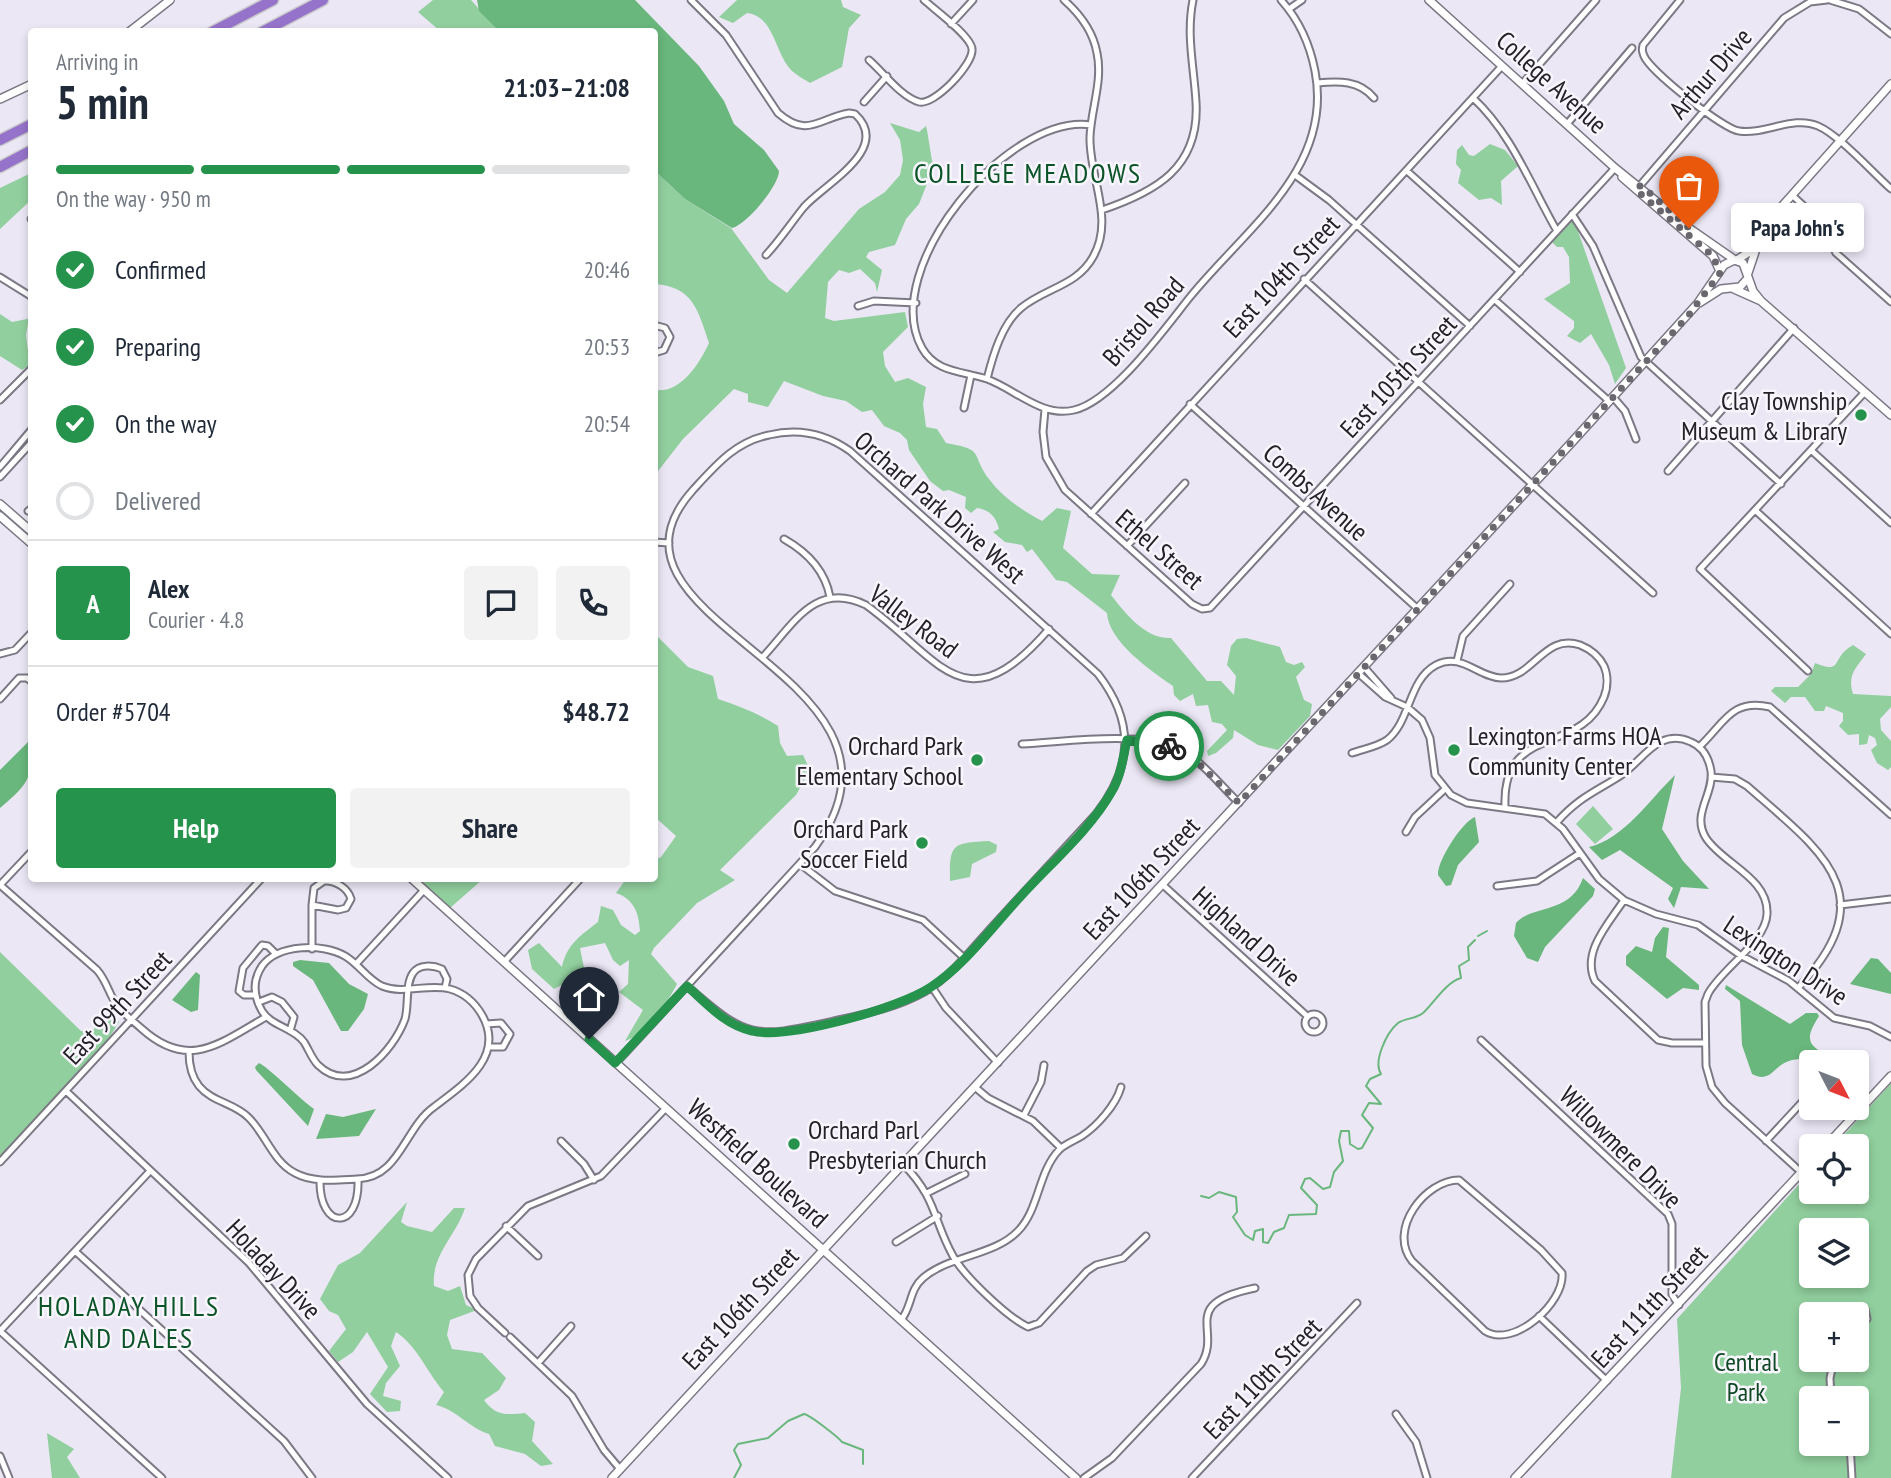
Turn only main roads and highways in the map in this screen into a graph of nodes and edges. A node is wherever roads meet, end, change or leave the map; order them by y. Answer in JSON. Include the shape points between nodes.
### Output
{"nodes":[{"id":1,"x":170,"y":0,"type":"edge"},
{"id":2,"x":273,"y":0,"type":"edge"},
{"id":3,"x":323,"y":0,"type":"edge"},
{"id":4,"x":1429,"y":0,"type":"edge"},
{"id":5,"x":134,"y":28,"type":"edge"},
{"id":6,"x":220,"y":28,"type":"edge"},
{"id":7,"x":270,"y":28,"type":"edge"},
{"id":8,"x":1891,"y":84,"type":"edge"},
{"id":9,"x":28,"y":86,"type":"edge"},
{"id":10,"x":0,"y":99,"type":"edge"},
{"id":11,"x":28,"y":126,"type":"edge"},
{"id":12,"x":0,"y":140,"type":"edge"},
{"id":13,"x":28,"y":152,"type":"edge"},
{"id":14,"x":0,"y":167,"type":"edge"},
{"id":15,"x":1638,"y":188,"type":"junction"},
{"id":16,"x":1758,"y":242,"type":"junction"},
{"id":17,"x":1736,"y":260,"type":"junction"},
{"id":18,"x":1720,"y":272,"type":"junction"},
{"id":19,"x":1748,"y":275,"type":"junction"},
{"id":20,"x":1731,"y":288,"type":"junction"},
{"id":21,"x":1761,"y":301,"type":"junction"},
{"id":22,"x":1698,"y":303,"type":"junction"},
{"id":23,"x":1891,"y":415,"type":"edge"},
{"id":24,"x":0,"y":504,"type":"edge"},
{"id":25,"x":0,"y":516,"type":"edge"},
{"id":26,"x":28,"y":528,"type":"edge"},
{"id":27,"x":28,"y":540,"type":"edge"},
{"id":28,"x":415,"y":882,"type":"edge"},
{"id":29,"x":1890,"y":1075,"type":"edge"},
{"id":30,"x":1837,"y":1134,"type":"edge"},
{"id":31,"x":1799,"y":1176,"type":"edge"},
{"id":32,"x":823,"y":1250,"type":"junction"},
{"id":33,"x":612,"y":1478,"type":"edge"},
{"id":34,"x":1076,"y":1478,"type":"edge"},
{"id":35,"x":1516,"y":1478,"type":"edge"}],
"edges":[{"from":1,"to":5,"type":"main road"},
{"from":2,"to":6,"type":"highway"},
{"from":3,"to":7,"type":"highway"},
{"from":4,"to":15,"type":"main road","name":"College Avenue"},
{"from":8,"to":16,"type":"main road","via":[[1773,218]]},
{"from":9,"to":10,"type":"main road"},
{"from":11,"to":12,"type":"highway"},
{"from":13,"to":14,"type":"highway"},
{"from":15,"to":17,"type":"main road","name":"College Avenue"},
{"from":15,"to":18,"type":"main road","name":"College Avenue","via":[[1713,256]]},
{"from":16,"to":17,"type":"main road"},
{"from":16,"to":19,"type":"main road"},
{"from":17,"to":18,"type":"main road","via":[[1726,263]]},
{"from":17,"to":19,"type":"main road","via":[[1745,265]]},
{"from":18,"to":20,"type":"main road"},
{"from":18,"to":22,"type":"main road","name":"East 106th Street"},
{"from":19,"to":20,"type":"main road","via":[[1743,285]]},
{"from":19,"to":21,"type":"main road"},
{"from":20,"to":21,"type":"main road"},
{"from":20,"to":22,"type":"main road","name":"East 106th Street"},
{"from":21,"to":23,"type":"main road"},
{"from":22,"to":32,"type":"main road","name":"East 106th Street"},
{"from":24,"to":26,"type":"main road"},
{"from":25,"to":27,"type":"main road"},
{"from":28,"to":32,"type":"main road","name":"Westfield Boulevard"},
{"from":29,"to":30,"type":"main road"},
{"from":31,"to":35,"type":"main road","name":"East 111th Street"},
{"from":32,"to":33,"type":"main road","name":"East 106th Street"},
{"from":32,"to":34,"type":"main road","name":"Westfield Boulevard"}]}
